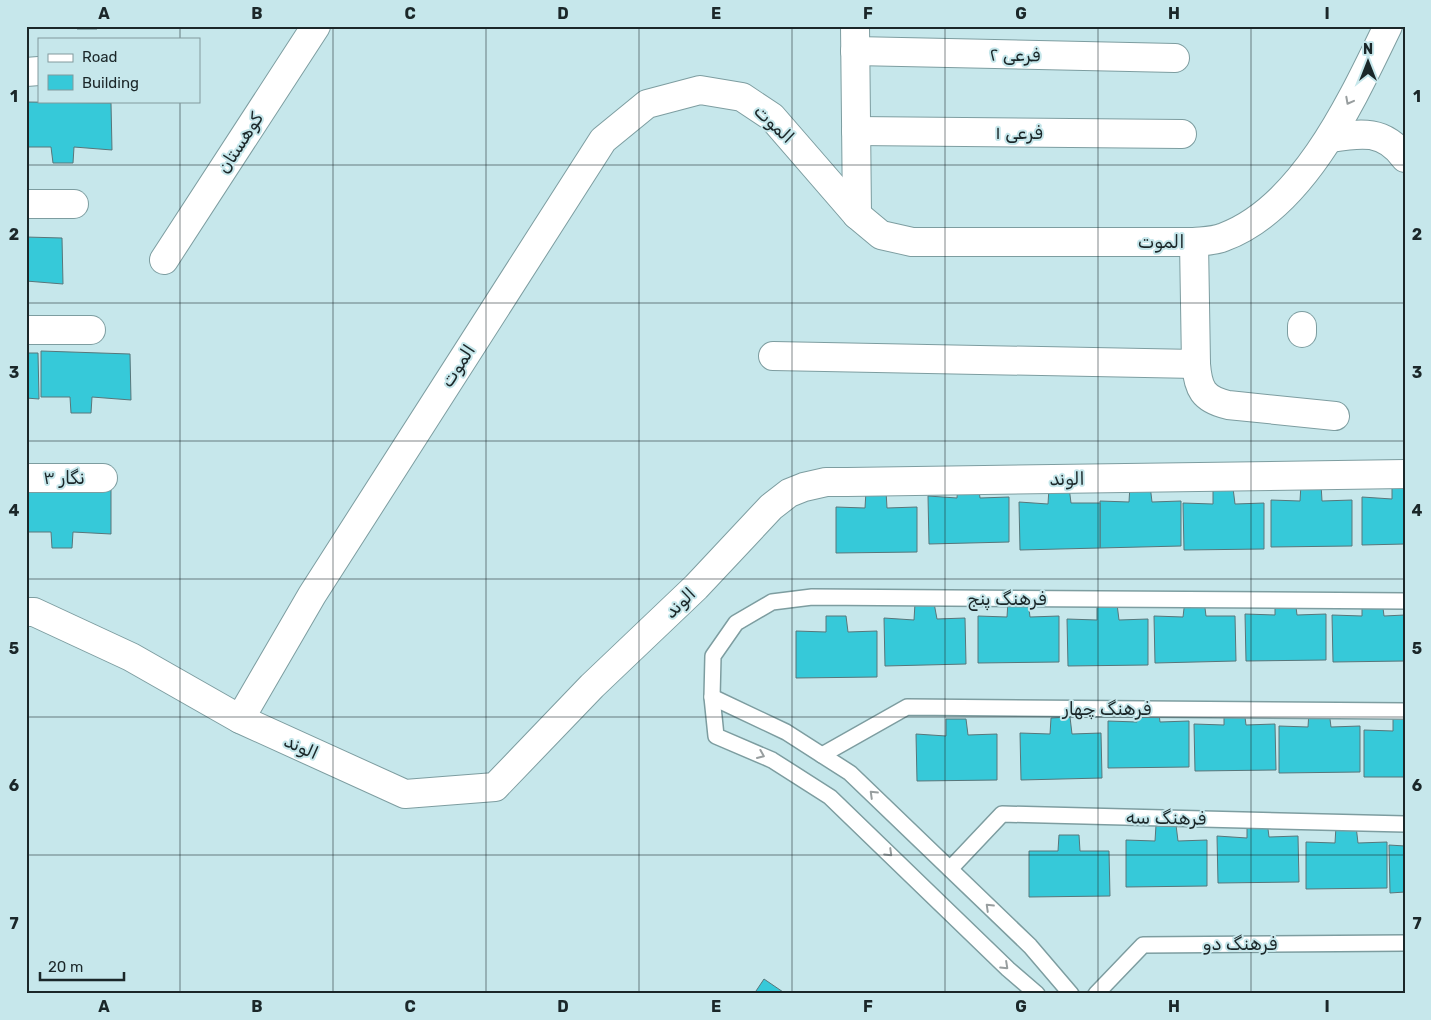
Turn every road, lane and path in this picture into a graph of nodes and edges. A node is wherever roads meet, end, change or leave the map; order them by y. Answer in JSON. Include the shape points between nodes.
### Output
{"nodes":[{"id":1,"x":316,"y":26,"type":"edge"},
{"id":2,"x":1388,"y":26,"type":"edge"},
{"id":3,"x":855,"y":39,"type":"edge"},
{"id":4,"x":1175,"y":58,"type":"dead end"},
{"id":5,"x":856,"y":131,"type":"junction"},
{"id":6,"x":1182,"y":134,"type":"dead end"},
{"id":7,"x":1330,"y":138,"type":"junction"},
{"id":8,"x":1405,"y":158,"type":"edge"},
{"id":9,"x":26,"y":204,"type":"edge"},
{"id":10,"x":74,"y":204,"type":"dead end"},
{"id":11,"x":857,"y":215,"type":"junction"},
{"id":12,"x":1194,"y":242,"type":"junction"},
{"id":13,"x":164,"y":260,"type":"dead end"},
{"id":14,"x":26,"y":330,"type":"edge"},
{"id":15,"x":91,"y":330,"type":"dead end"},
{"id":16,"x":773,"y":356,"type":"dead end"},
{"id":17,"x":1196,"y":364,"type":"junction"},
{"id":18,"x":1334,"y":416,"type":"dead end"},
{"id":19,"x":1405,"y":474,"type":"edge"},
{"id":20,"x":26,"y":478,"type":"edge"},
{"id":21,"x":103,"y":478,"type":"dead end"},
{"id":22,"x":1405,"y":601,"type":"edge"},
{"id":23,"x":26,"y":612,"type":"edge"},
{"id":24,"x":712,"y":697,"type":"junction"},
{"id":25,"x":1405,"y":711,"type":"edge"},
{"id":26,"x":240,"y":719,"type":"junction"},
{"id":27,"x":822,"y":755,"type":"junction"},
{"id":28,"x":1405,"y":824,"type":"edge"},
{"id":29,"x":950,"y":869,"type":"junction"},
{"id":30,"x":1405,"y":943,"type":"edge"},
{"id":31,"x":1037,"y":994,"type":"edge"},
{"id":32,"x":1071,"y":994,"type":"edge"},
{"id":33,"x":1096,"y":994,"type":"edge"}],
"edges":[{"from":1,"to":13,"type":"street","name":"کوهستان"},
{"from":2,"to":7,"type":"street","name":"الموت","one_way":true},
{"from":3,"to":4,"type":"street","name":"فرعی ۲"},
{"from":3,"to":5,"type":"street"},
{"from":5,"to":6,"type":"street","name":"فرعی ۱"},
{"from":5,"to":11,"type":"street"},
{"from":7,"to":8,"type":"street","via":[[1360,133],[1380,137]]},
{"from":7,"to":12,"type":"street","name":"الموت","via":[[1285,195],[1258,219],[1224,238]]},
{"from":9,"to":10,"type":"street"},
{"from":11,"to":12,"type":"street","name":"الموت","via":[[881,235],[912,242]]},
{"from":11,"to":26,"type":"street","name":"الموت","via":[[772,117],[742,97],[700,90],[646,104],[603,140],[312,595]]},
{"from":12,"to":17,"type":"street"},
{"from":14,"to":15,"type":"street"},
{"from":16,"to":17,"type":"street"},
{"from":17,"to":18,"type":"street","via":[[1200,389],[1215,402]]},
{"from":19,"to":26,"type":"street","name":"الوند","via":[[832,482],[804,487],[789,493],[771,507],[696,587],[592,686],[495,787],[405,794]]},
{"from":20,"to":21,"type":"street","name":"نگار ۳"},
{"from":22,"to":24,"type":"lane","name":"فرهنگ پنج","via":[[812,598],[772,602],[736,622],[713,656]]},
{"from":23,"to":26,"type":"street","name":"الوند","via":[[34,612],[132,657]]},
{"from":24,"to":27,"type":"lane","via":[[786,732]]},
{"from":24,"to":31,"type":"lane","name":"فرهنگ پنج","one_way":true,"via":[[716,736],[772,760],[830,797]]},
{"from":25,"to":27,"type":"lane","name":"فرهنگ چهار","via":[[907,707]]},
{"from":29,"to":27,"type":"lane","one_way":true,"via":[[850,773]]},
{"from":28,"to":29,"type":"lane","name":"فرهنگ سه","via":[[1002,814]]},
{"from":32,"to":29,"type":"lane","one_way":true,"via":[[1030,946]]},
{"from":30,"to":33,"type":"lane","name":"فرهنگ دو","via":[[1144,945]]}]}
